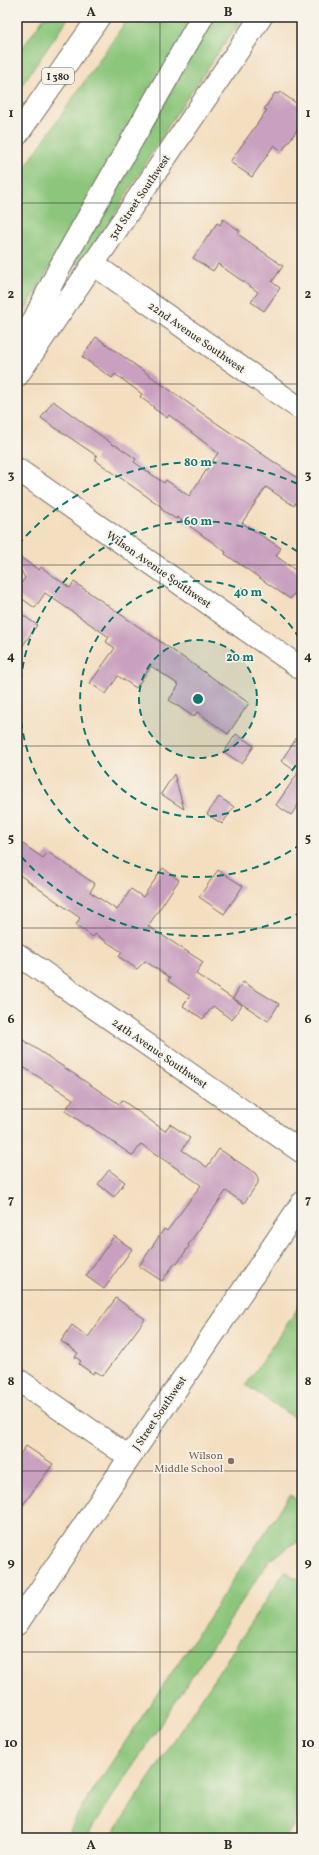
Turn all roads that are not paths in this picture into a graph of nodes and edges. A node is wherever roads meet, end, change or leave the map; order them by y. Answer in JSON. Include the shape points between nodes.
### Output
{"nodes":[{"id":1,"x":99,"y":17,"type":"edge"},
{"id":2,"x":202,"y":17,"type":"edge"},
{"id":3,"x":261,"y":17,"type":"edge"},
{"id":4,"x":17,"y":135,"type":"edge"},
{"id":5,"x":93,"y":264,"type":"junction"},
{"id":6,"x":17,"y":354,"type":"edge"},
{"id":7,"x":17,"y":376,"type":"edge"},
{"id":8,"x":302,"y":410,"type":"edge"},
{"id":9,"x":17,"y":469,"type":"edge"},
{"id":10,"x":302,"y":669,"type":"edge"},
{"id":11,"x":17,"y":954,"type":"edge"},
{"id":12,"x":302,"y":1152,"type":"edge"},
{"id":13,"x":302,"y":1203,"type":"edge"},
{"id":14,"x":17,"y":1379,"type":"edge"},
{"id":15,"x":129,"y":1457,"type":"junction"},
{"id":16,"x":17,"y":1624,"type":"edge"}],
"edges":[{"from":1,"to":4,"type":"main road","number":"I 380"},
{"from":2,"to":6,"type":"main road","via":[[60,267]]},
{"from":3,"to":5,"type":"main road","name":"3rd Street Southwest"},
{"from":5,"to":7,"type":"main road","name":"3rd Street Southwest"},
{"from":5,"to":8,"type":"main road","name":"22nd Avenue Southwest"},
{"from":9,"to":10,"type":"main road","name":"Wilson Avenue Southwest"},
{"from":11,"to":12,"type":"main road","name":"24th Avenue Southwest"},
{"from":13,"to":15,"type":"main road","name":"J Street Southwest"},
{"from":14,"to":15,"type":"main road"},
{"from":15,"to":16,"type":"main road","name":"J Street Southwest"}]}
